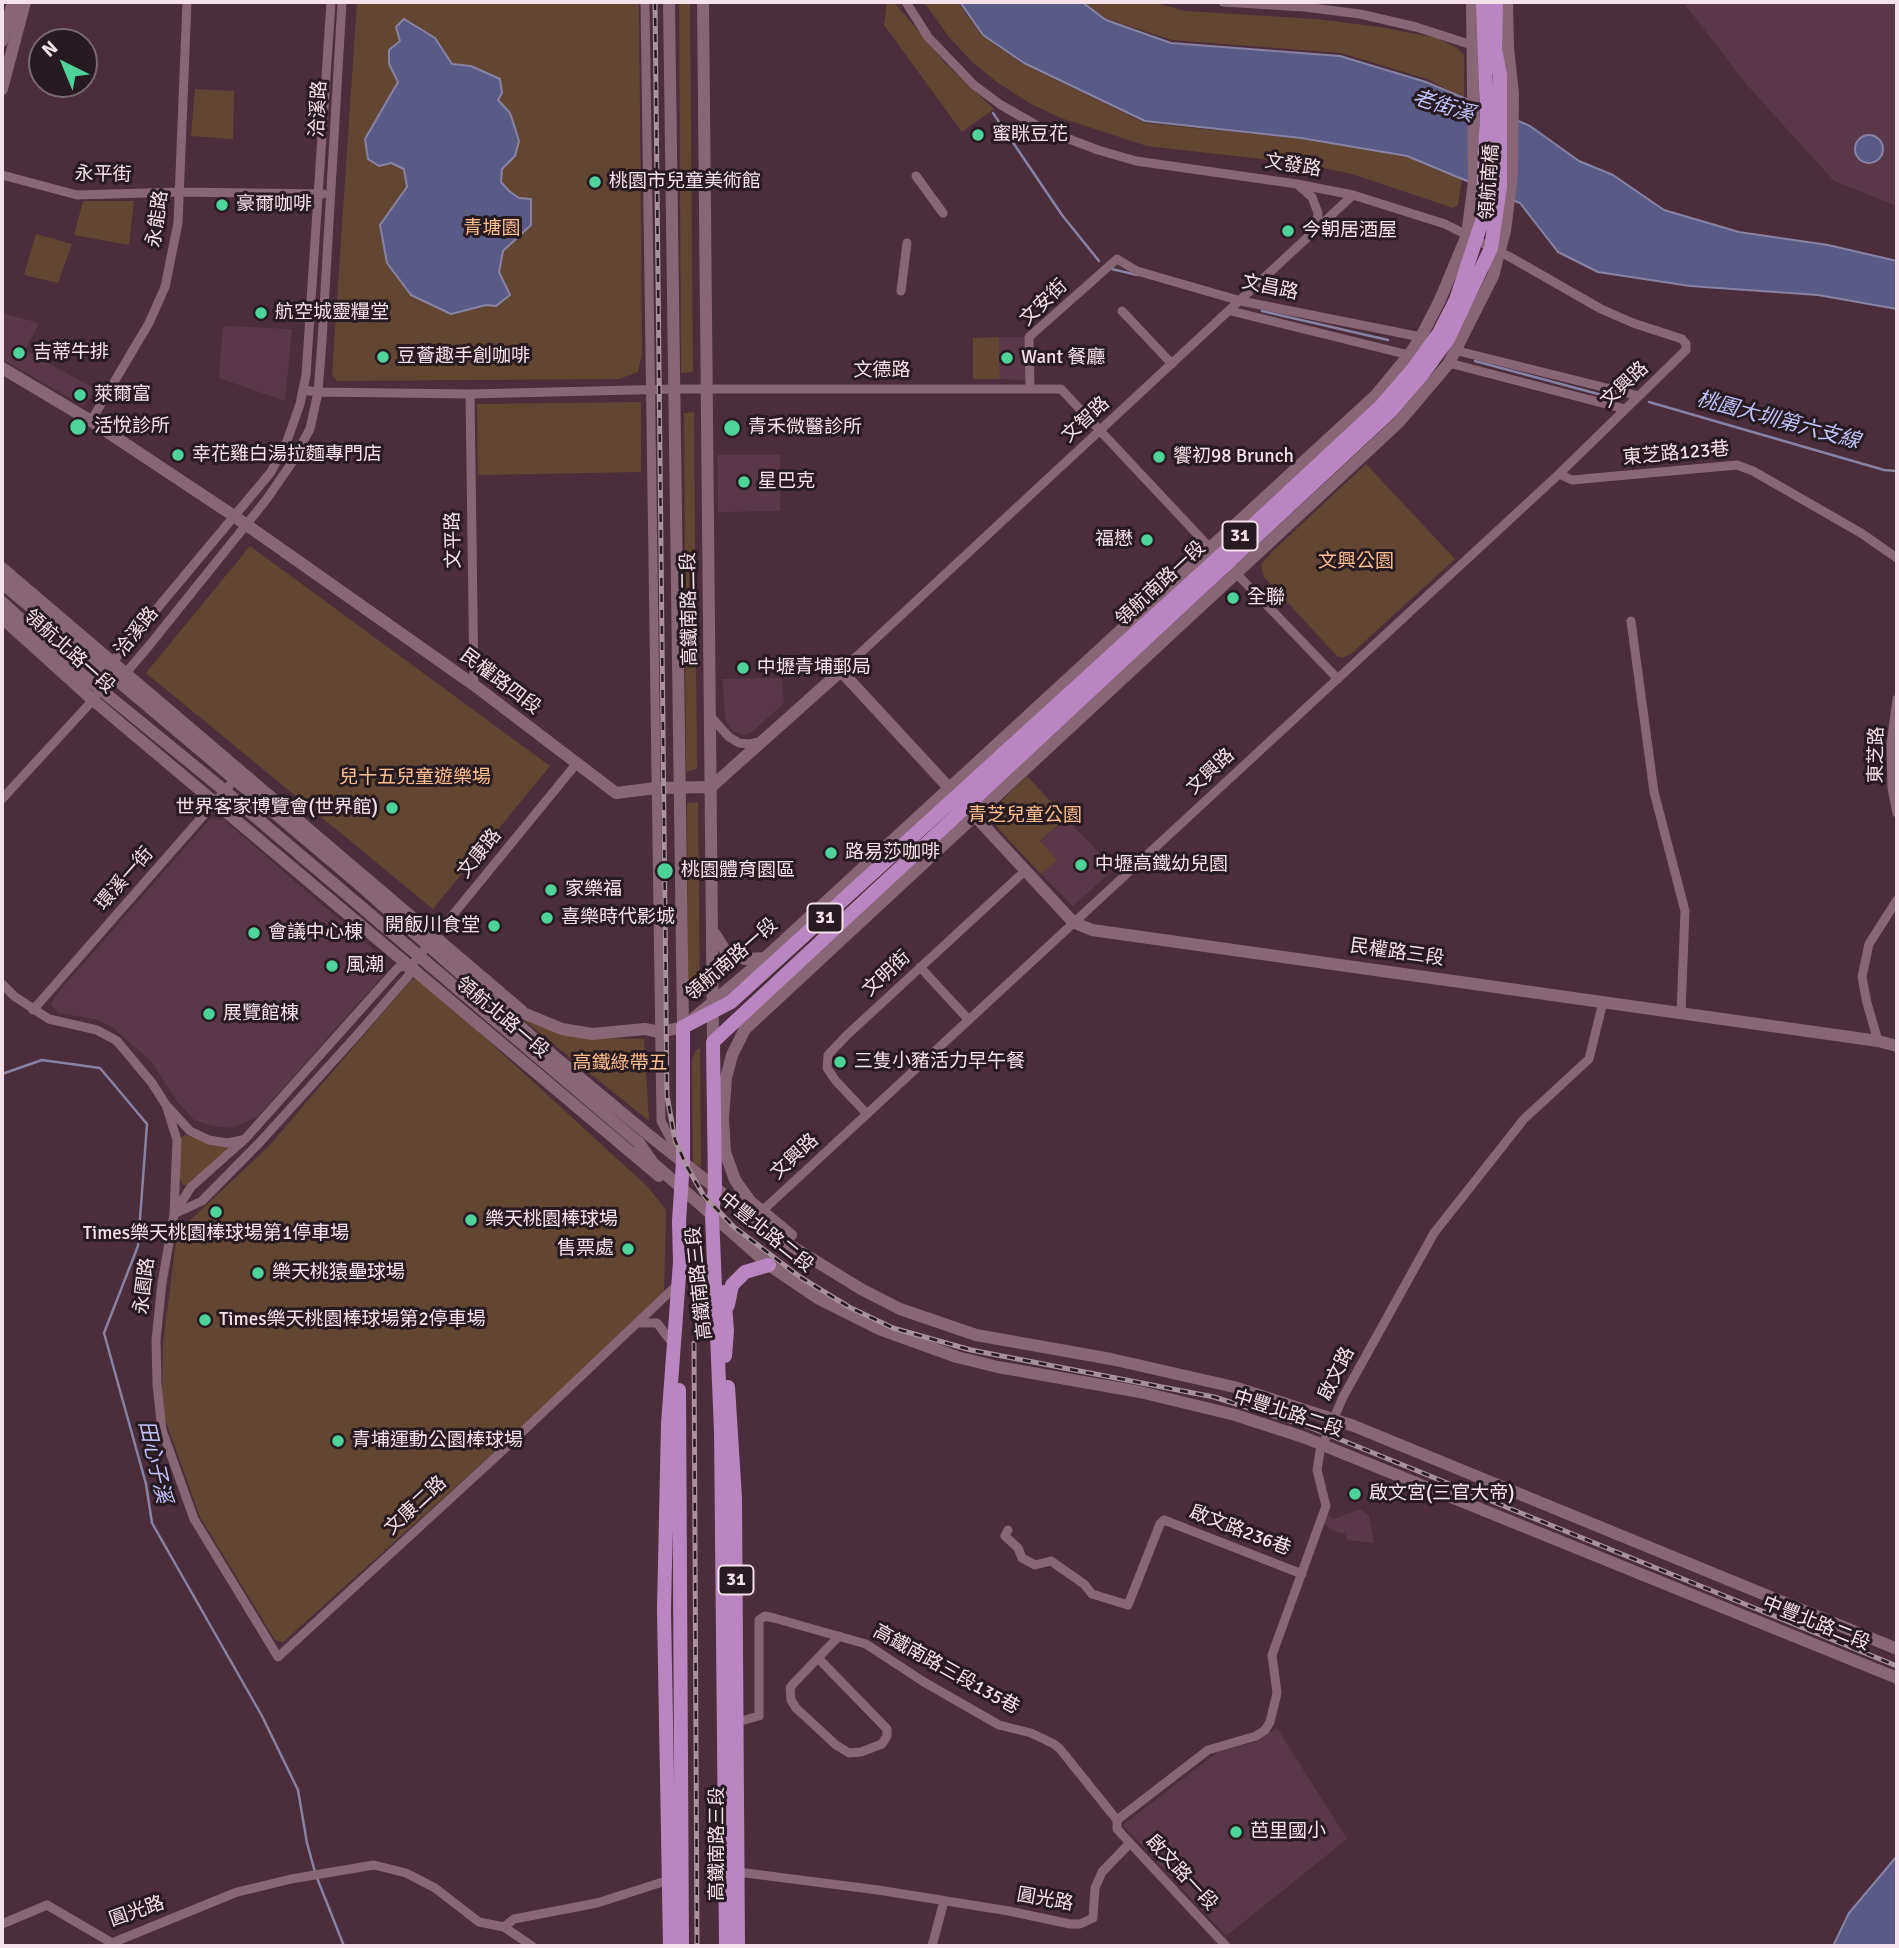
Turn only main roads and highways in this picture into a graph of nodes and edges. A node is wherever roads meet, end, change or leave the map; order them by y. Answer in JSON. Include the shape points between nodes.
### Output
{"nodes":[{"id":1,"x":1483,"y":2,"type":"edge"},
{"id":2,"x":1496,"y":2,"type":"edge"},
{"id":3,"x":1490,"y":48,"type":"junction"},
{"id":4,"x":1488,"y":223,"type":"junction"},
{"id":5,"x":1223,"y":561,"type":"junction"},
{"id":6,"x":962,"y":802,"type":"junction"},
{"id":7,"x":683,"y":1027,"type":"joint"},
{"id":8,"x":713,"y":1042,"type":"joint"},
{"id":9,"x":681,"y":1186,"type":"joint"},
{"id":10,"x":712,"y":1215,"type":"junction"},
{"id":11,"x":769,"y":1265,"type":"road end"},
{"id":12,"x":714,"y":1282,"type":"junction"},
{"id":13,"x":678,"y":1284,"type":"junction"},
{"id":14,"x":727,"y":1331,"type":"junction"},
{"id":15,"x":725,"y":1352,"type":"junction"},
{"id":16,"x":737,"y":1722,"type":"junction"},
{"id":17,"x":679,"y":1728,"type":"junction"},
{"id":18,"x":725,"y":1771,"type":"junction"},
{"id":19,"x":668,"y":1791,"type":"junction"},
{"id":20,"x":670,"y":1946,"type":"edge"},
{"id":21,"x":682,"y":1946,"type":"edge"},
{"id":22,"x":726,"y":1946,"type":"edge"},
{"id":23,"x":738,"y":1946,"type":"edge"}],
"edges":[{"from":1,"to":3,"type":"main road","number":"31"},
{"from":2,"to":3,"type":"main road","number":"31"},
{"from":3,"to":4,"type":"main road","name":"領航南橋","number":"31","via":[[1500,75],[1493,88],[1500,187]]},
{"from":4,"to":5,"type":"main road","name":"領航南路一段","number":"31","via":[[1472,238],[1455,300],[1413,369]]},
{"from":4,"to":5,"type":"main road","name":"領航南路一段","number":"31","via":[[1496,250],[1448,339],[1421,376],[1390,412]]},
{"from":5,"to":6,"type":"main road","name":"領航南路一段","number":"31"},
{"from":6,"to":7,"type":"main road","name":"領航南路一段","number":"31","via":[[731,1002],[713,1007]]},
{"from":6,"to":8,"type":"main road","name":"領航南路一段","number":"31"},
{"from":7,"to":9,"type":"main road","name":"高鐵南路二段"},
{"from":8,"to":10,"type":"main road","name":"高鐵南路二段","number":"31"},
{"from":9,"to":13,"type":"main road","name":"高鐵南路三段"},
{"from":10,"to":12,"type":"main road","name":"高鐵南路三段","number":"31"},
{"from":10,"to":14,"type":"main road","name":"高鐵南路三段","number":"31"},
{"from":11,"to":14,"type":"main road","via":[[745,1272],[732,1284]]},
{"from":12,"to":15,"type":"main road"},
{"from":12,"to":18,"type":"main road","name":"高鐵南路三段","number":"31","via":[[721,1431]]},
{"from":13,"to":17,"type":"main road","name":"高鐵南路三段"},
{"from":13,"to":19,"type":"main road","name":"高鐵南路三段","via":[[668,1424],[664,1610]]},
{"from":14,"to":15,"type":"main road","name":"高鐵南路三段","number":"31"},
{"from":15,"to":16,"type":"main road","name":"高鐵南路三段","number":"31","via":[[735,1498]]},
{"from":16,"to":18,"type":"main road"},
{"from":16,"to":23,"type":"main road","name":"高鐵南路三段","number":"31"},
{"from":17,"to":19,"type":"main road"},
{"from":17,"to":21,"type":"main road","name":"高鐵南路三段"},
{"from":18,"to":22,"type":"main road","name":"高鐵南路三段","number":"31"},
{"from":19,"to":20,"type":"main road","name":"高鐵南路三段"}]}
